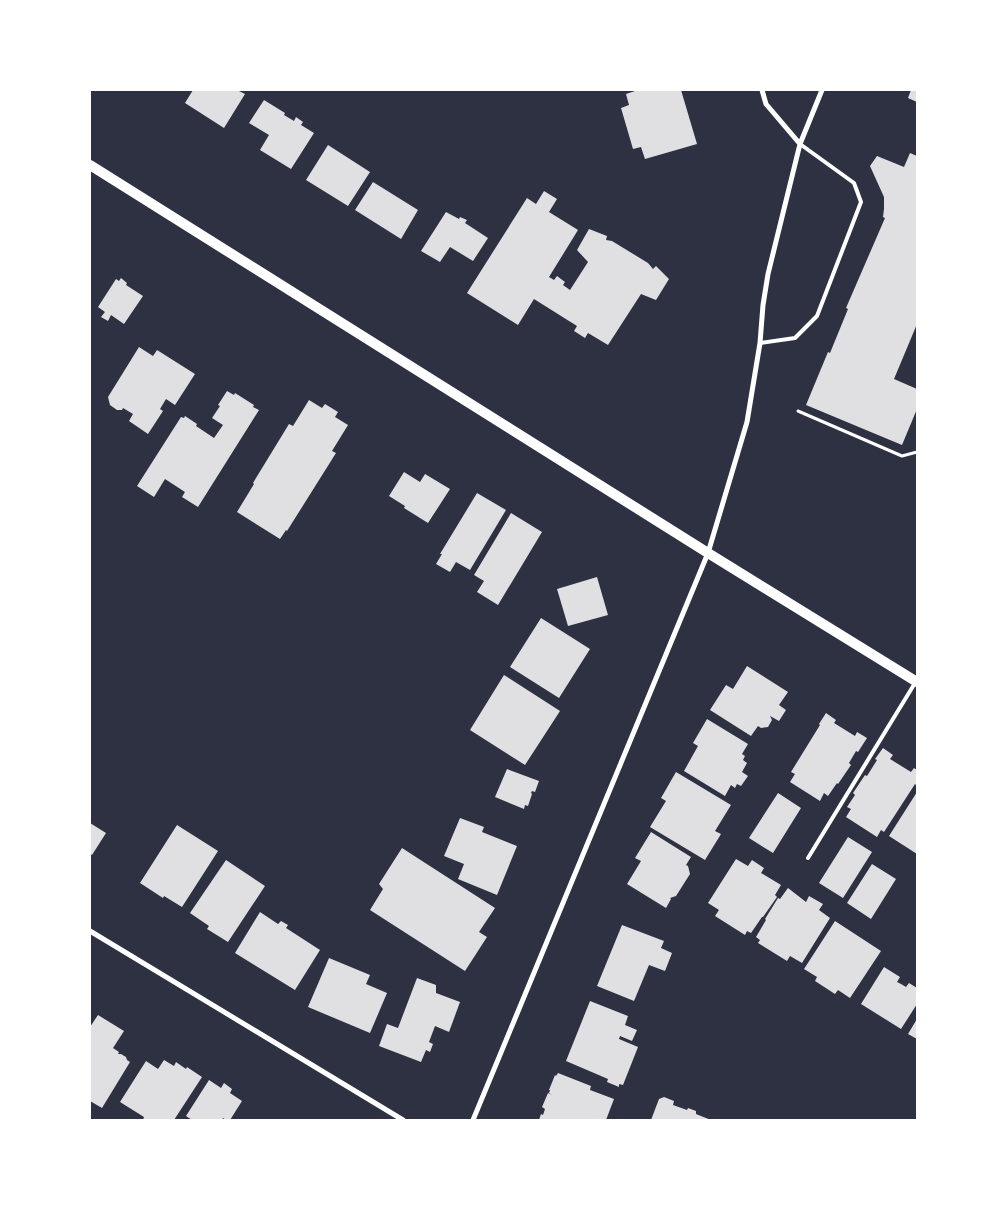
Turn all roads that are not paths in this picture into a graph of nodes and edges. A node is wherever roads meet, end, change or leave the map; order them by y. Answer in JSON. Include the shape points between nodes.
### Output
{"nodes":[{"id":1,"x":762,"y":90,"type":"edge"},
{"id":2,"x":822,"y":90,"type":"edge"},
{"id":3,"x":800,"y":144,"type":"junction"},
{"id":4,"x":90,"y":165,"type":"edge"},
{"id":5,"x":760,"y":342,"type":"junction"},
{"id":6,"x":708,"y":552,"type":"junction"},
{"id":7,"x":917,"y":681,"type":"edge"},
{"id":8,"x":808,"y":858,"type":"dead end"},
{"id":9,"x":90,"y":931,"type":"edge"},
{"id":10,"x":403,"y":1120,"type":"edge"},
{"id":11,"x":473,"y":1120,"type":"edge"}],
"edges":[{"from":1,"to":3,"type":"street","via":[[766,104]]},
{"from":2,"to":3,"type":"street"},
{"from":3,"to":5,"type":"street","via":[[768,274]]},
{"from":3,"to":5,"type":"lane","via":[[854,183],[861,202],[817,316],[795,338]]},
{"from":4,"to":6,"type":"main road"},
{"from":5,"to":6,"type":"street","via":[[747,422]]},
{"from":6,"to":7,"type":"main road"},
{"from":6,"to":11,"type":"street"},
{"from":7,"to":8,"type":"lane"},
{"from":9,"to":10,"type":"street"}]}
